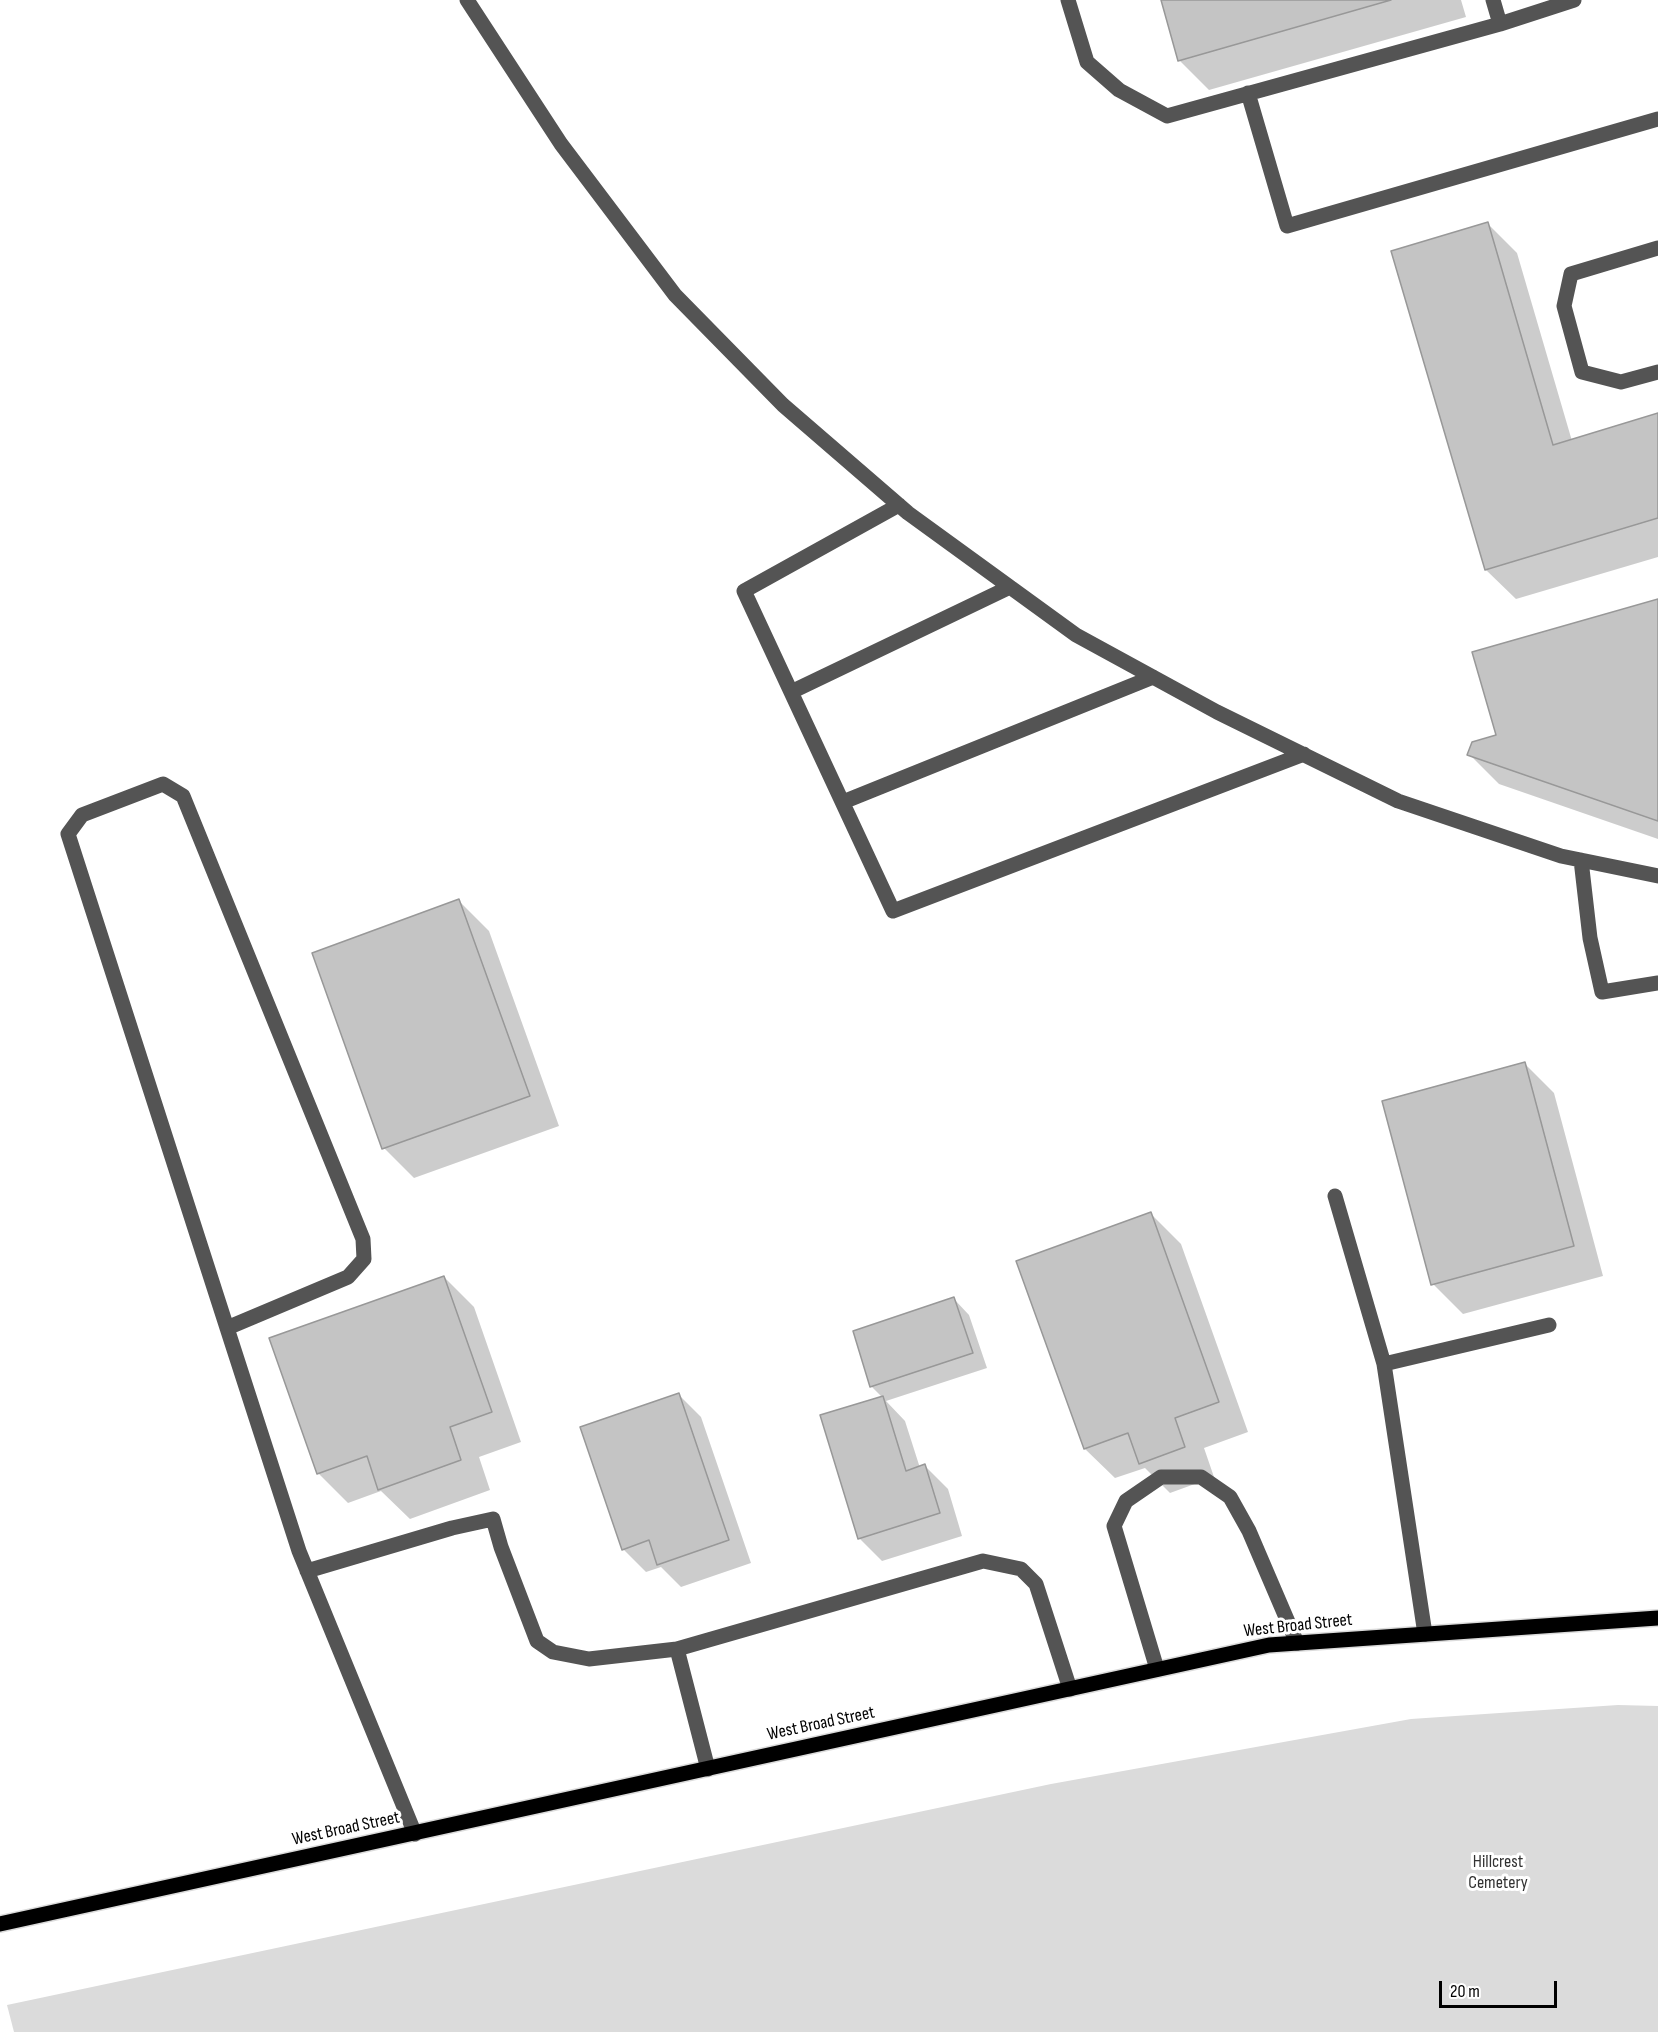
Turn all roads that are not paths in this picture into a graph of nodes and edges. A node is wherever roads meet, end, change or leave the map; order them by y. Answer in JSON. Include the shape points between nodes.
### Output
{"nodes":[{"id":1,"x":467,"y":0,"type":"edge"},
{"id":2,"x":1068,"y":0,"type":"edge"},
{"id":3,"x":1493,"y":0,"type":"edge"},
{"id":4,"x":1574,"y":0,"type":"edge"},
{"id":5,"x":1500,"y":24,"type":"junction"},
{"id":6,"x":1248,"y":93,"type":"junction"},
{"id":7,"x":1658,"y":119,"type":"edge"},
{"id":8,"x":1658,"y":248,"type":"edge"},
{"id":9,"x":1658,"y":372,"type":"edge"},
{"id":10,"x":899,"y":505,"type":"junction"},
{"id":11,"x":1010,"y":587,"type":"junction"},
{"id":12,"x":1152,"y":677,"type":"junction"},
{"id":13,"x":791,"y":693,"type":"junction"},
{"id":14,"x":1304,"y":754,"type":"junction"},
{"id":15,"x":843,"y":802,"type":"junction"},
{"id":16,"x":1581,"y":860,"type":"junction"},
{"id":17,"x":1658,"y":876,"type":"edge"},
{"id":18,"x":1658,"y":983,"type":"edge"},
{"id":19,"x":1335,"y":1196,"type":"dead end"},
{"id":20,"x":1549,"y":1325,"type":"dead end"},
{"id":21,"x":227,"y":1328,"type":"junction"},
{"id":22,"x":1384,"y":1364,"type":"junction"},
{"id":23,"x":308,"y":1571,"type":"junction"},
{"id":24,"x":1658,"y":1618,"type":"edge"},
{"id":25,"x":1425,"y":1634,"type":"junction"},
{"id":26,"x":1298,"y":1643,"type":"junction"},
{"id":27,"x":677,"y":1649,"type":"junction"},
{"id":28,"x":1157,"y":1670,"type":"junction"},
{"id":29,"x":1070,"y":1689,"type":"junction"},
{"id":30,"x":708,"y":1769,"type":"junction"},
{"id":31,"x":415,"y":1834,"type":"junction"},
{"id":32,"x":0,"y":1924,"type":"edge"}],
"edges":[{"from":1,"to":10,"type":"lane","via":[[561,144],[675,295],[783,405]]},
{"from":2,"to":6,"type":"lane","via":[[1087,62],[1119,90],[1167,116]]},
{"from":3,"to":5,"type":"lane"},
{"from":4,"to":5,"type":"lane"},
{"from":5,"to":6,"type":"lane"},
{"from":6,"to":7,"type":"lane","via":[[1287,226]]},
{"from":8,"to":9,"type":"lane","via":[[1571,274],[1563,306],[1582,372],[1621,382]]},
{"from":10,"to":11,"type":"lane"},
{"from":10,"to":13,"type":"lane","via":[[744,591]]},
{"from":11,"to":12,"type":"lane","via":[[1076,635]]},
{"from":11,"to":13,"type":"lane"},
{"from":12,"to":14,"type":"lane"},
{"from":12,"to":15,"type":"lane"},
{"from":13,"to":15,"type":"lane"},
{"from":14,"to":15,"type":"lane","via":[[893,911]]},
{"from":14,"to":16,"type":"lane","via":[[1398,801]]},
{"from":16,"to":17,"type":"lane"},
{"from":16,"to":18,"type":"lane","via":[[1590,938],[1602,992]]},
{"from":19,"to":22,"type":"lane"},
{"from":20,"to":22,"type":"lane"},
{"from":21,"to":21,"type":"lane","via":[[68,834],[82,815],[163,783],[183,796],[363,1239],[364,1259],[348,1277]]},
{"from":21,"to":23,"type":"lane"},
{"from":22,"to":25,"type":"lane"},
{"from":23,"to":27,"type":"lane","via":[[493,1518],[537,1641],[553,1652],[589,1659]]},
{"from":23,"to":31,"type":"lane"},
{"from":24,"to":25,"type":"main road","name":"West Broad Street"},
{"from":25,"to":26,"type":"main road","name":"West Broad Street"},
{"from":26,"to":28,"type":"main road","name":"West Broad Street","via":[[1269,1645]]},
{"from":26,"to":28,"type":"lane","via":[[1230,1497],[1201,1477],[1161,1477],[1126,1502],[1114,1526]]},
{"from":27,"to":29,"type":"lane","via":[[983,1562],[1021,1569],[1036,1584]]},
{"from":27,"to":30,"type":"lane"},
{"from":28,"to":29,"type":"main road","name":"West Broad Street"},
{"from":29,"to":30,"type":"main road","name":"West Broad Street"},
{"from":30,"to":31,"type":"main road","name":"West Broad Street"},
{"from":31,"to":32,"type":"main road","name":"West Broad Street"}]}
